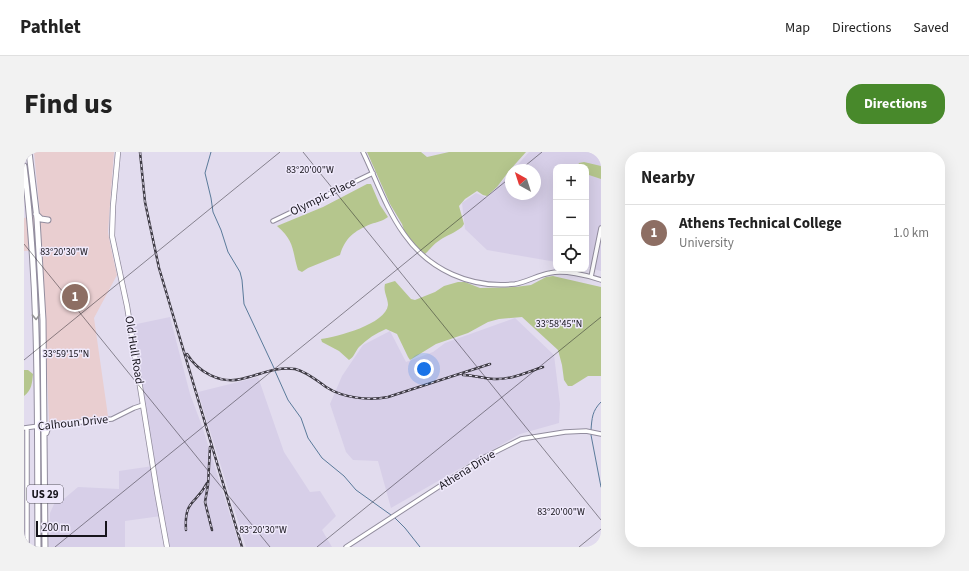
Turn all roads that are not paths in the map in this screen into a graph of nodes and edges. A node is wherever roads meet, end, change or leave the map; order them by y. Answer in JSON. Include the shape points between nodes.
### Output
{"nodes":[{"id":1,"x":29,"y":152,"type":"edge"},
{"id":2,"x":118,"y":152,"type":"edge"},
{"id":3,"x":363,"y":152,"type":"edge"},
{"id":4,"x":24,"y":167,"type":"edge"},
{"id":5,"x":373,"y":174,"type":"junction"},
{"id":6,"x":36,"y":214,"type":"junction"},
{"id":7,"x":48,"y":220,"type":"dead end"},
{"id":8,"x":273,"y":221,"type":"dead end"},
{"id":9,"x":24,"y":226,"type":"edge"},
{"id":10,"x":601,"y":228,"type":"edge"},
{"id":11,"x":31,"y":234,"type":"junction"},
{"id":12,"x":591,"y":277,"type":"junction"},
{"id":13,"x":601,"y":280,"type":"edge"},
{"id":14,"x":42,"y":306,"type":"junction"},
{"id":15,"x":142,"y":405,"type":"junction"},
{"id":16,"x":51,"y":425,"type":"junction"},
{"id":17,"x":41,"y":426,"type":"junction"},
{"id":18,"x":25,"y":428,"type":"edge"},
{"id":19,"x":601,"y":434,"type":"edge"},
{"id":20,"x":44,"y":438,"type":"junction"},
{"id":21,"x":37,"y":496,"type":"junction"},
{"id":22,"x":45,"y":510,"type":"junction"},
{"id":23,"x":27,"y":547,"type":"edge"},
{"id":24,"x":38,"y":547,"type":"edge"},
{"id":25,"x":42,"y":547,"type":"edge"},
{"id":26,"x":45,"y":547,"type":"edge"},
{"id":27,"x":167,"y":547,"type":"edge"},
{"id":28,"x":346,"y":547,"type":"edge"}],
"edges":[{"from":1,"to":6,"type":"highway","number":"US 29"},
{"from":2,"to":15,"type":"main road","name":"Old Hull Road","via":[[112,236],[127,306]]},
{"from":3,"to":5,"type":"street"},
{"from":4,"to":11,"type":"highway","number":"US 29"},
{"from":4,"to":14,"type":"highway","via":[[30,189]]},
{"from":5,"to":8,"type":"street","name":"Olympic Place"},
{"from":5,"to":12,"type":"street","via":[[404,234],[426,259],[455,276],[472,282],[505,284],[521,283],[550,273]]},
{"from":6,"to":7,"type":"highway"},
{"from":6,"to":14,"type":"highway","number":"US 29"},
{"from":9,"to":11,"type":"highway"},
{"from":10,"to":12,"type":"street"},
{"from":11,"to":17,"type":"highway","number":"US 29","one_way":true},
{"from":12,"to":13,"type":"street"},
{"from":14,"to":17,"type":"highway","number":"US 29"},
{"from":15,"to":16,"type":"street","name":"Calhoun Drive","via":[[112,418]]},
{"from":15,"to":27,"type":"main road","name":"Old Hull Road"},
{"from":16,"to":17,"type":"street","name":"Calhoun Drive"},
{"from":16,"to":20,"type":"highway"},
{"from":17,"to":18,"type":"street","name":"Calhoun Drive"},
{"from":17,"to":20,"type":"highway","number":"US 29"},
{"from":17,"to":21,"type":"highway","number":"US 29"},
{"from":17,"to":22,"type":"highway","via":[[40,478]]},
{"from":18,"to":23,"type":"street"},
{"from":19,"to":28,"type":"street","name":"Athena Drive","via":[[565,432],[521,439],[483,458]]},
{"from":20,"to":22,"type":"highway","number":"US 29"},
{"from":21,"to":24,"type":"highway","number":"US 29"},
{"from":21,"to":25,"type":"highway","via":[[40,505]]},
{"from":22,"to":26,"type":"highway","number":"US 29"}]}
